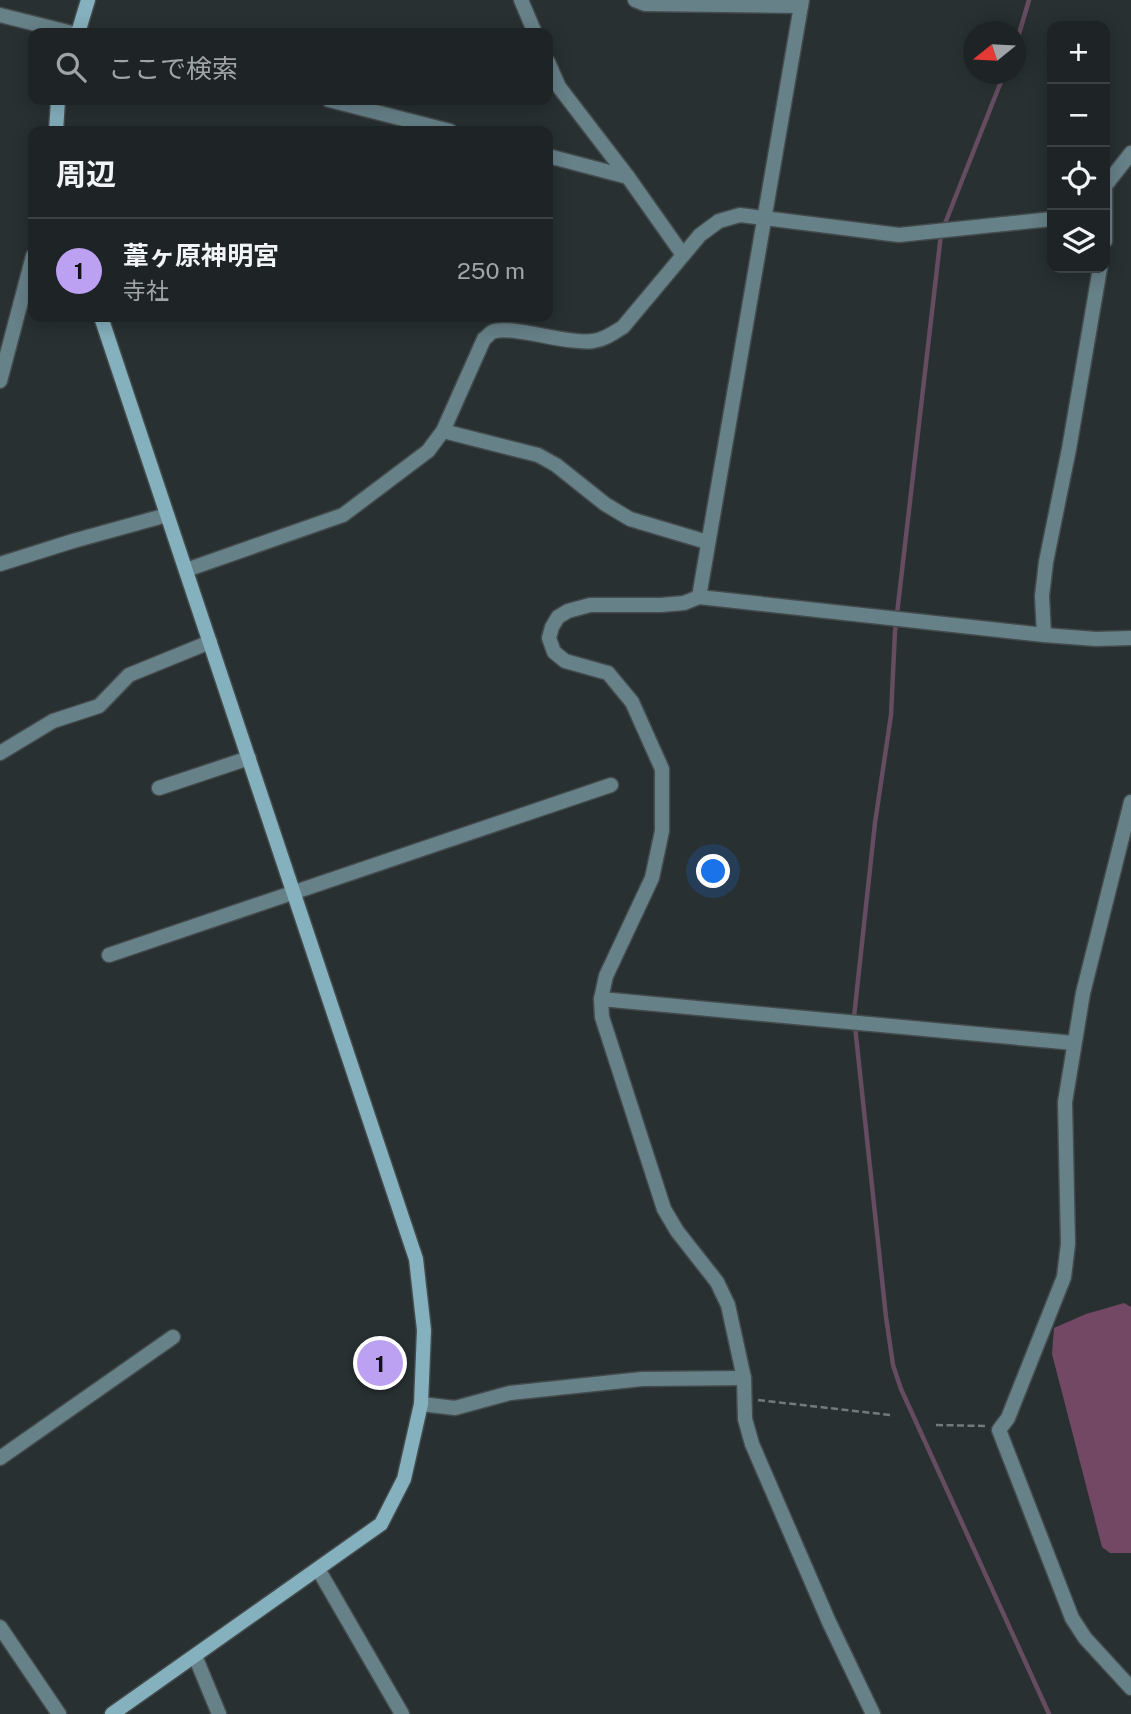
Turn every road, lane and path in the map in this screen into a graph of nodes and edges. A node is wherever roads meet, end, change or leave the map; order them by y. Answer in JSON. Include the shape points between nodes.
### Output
{"nodes":[{"id":1,"x":88,"y":0,"type":"edge"},
{"id":2,"x":521,"y":0,"type":"edge"},
{"id":3,"x":635,"y":0,"type":"edge"},
{"id":4,"x":801,"y":3,"type":"edge"},
{"id":5,"x":0,"y":15,"type":"edge"},
{"id":6,"x":52,"y":28,"type":"edge"},
{"id":7,"x":80,"y":28,"type":"edge"},
{"id":8,"x":533,"y":28,"type":"edge"},
{"id":9,"x":553,"y":73,"type":"edge"},
{"id":10,"x":58,"y":105,"type":"edge"},
{"id":11,"x":349,"y":105,"type":"edge"},
{"id":12,"x":56,"y":126,"type":"edge"},
{"id":13,"x":430,"y":126,"type":"edge"},
{"id":14,"x":1131,"y":153,"type":"edge"},
{"id":15,"x":553,"y":157,"type":"edge"},
{"id":16,"x":628,"y":177,"type":"junction"},
{"id":17,"x":1110,"y":180,"type":"edge"},
{"id":18,"x":765,"y":217,"type":"junction"},
{"id":19,"x":1047,"y":220,"type":"edge"},
{"id":20,"x":683,"y":255,"type":"junction"},
{"id":21,"x":1099,"y":273,"type":"edge"},
{"id":22,"x":28,"y":275,"type":"edge"},
{"id":23,"x":103,"y":322,"type":"edge"},
{"id":24,"x":0,"y":381,"type":"edge"},
{"id":25,"x":443,"y":431,"type":"junction"},
{"id":26,"x":167,"y":514,"type":"junction"},
{"id":27,"x":707,"y":542,"type":"junction"},
{"id":28,"x":0,"y":564,"type":"edge"},
{"id":29,"x":186,"y":570,"type":"junction"},
{"id":30,"x":699,"y":597,"type":"junction"},
{"id":31,"x":1044,"y":635,"type":"junction"},
{"id":32,"x":1131,"y":638,"type":"edge"},
{"id":33,"x":210,"y":642,"type":"junction"},
{"id":34,"x":0,"y":752,"type":"edge"},
{"id":35,"x":249,"y":758,"type":"junction"},
{"id":36,"x":611,"y":785,"type":"dead end"},
{"id":37,"x":159,"y":788,"type":"dead end"},
{"id":38,"x":1131,"y":802,"type":"edge"},
{"id":39,"x":294,"y":893,"type":"junction"},
{"id":40,"x":109,"y":955,"type":"dead end"},
{"id":41,"x":601,"y":999,"type":"junction"},
{"id":42,"x":1074,"y":1043,"type":"junction"},
{"id":43,"x":173,"y":1337,"type":"dead end"},
{"id":44,"x":744,"y":1378,"type":"junction"},
{"id":45,"x":744,"y":1399,"type":"junction"},
{"id":46,"x":421,"y":1404,"type":"junction"},
{"id":47,"x":890,"y":1415,"type":"dead end"},
{"id":48,"x":936,"y":1424,"type":"dead end"},
{"id":49,"x":999,"y":1430,"type":"junction"},
{"id":50,"x":0,"y":1458,"type":"edge"},
{"id":51,"x":318,"y":1569,"type":"junction"},
{"id":52,"x":0,"y":1627,"type":"edge"},
{"id":53,"x":195,"y":1656,"type":"junction"},
{"id":54,"x":1131,"y":1688,"type":"edge"},
{"id":55,"x":59,"y":1714,"type":"edge"},
{"id":56,"x":112,"y":1714,"type":"edge"},
{"id":57,"x":219,"y":1714,"type":"edge"},
{"id":58,"x":402,"y":1714,"type":"edge"},
{"id":59,"x":873,"y":1714,"type":"edge"}],
"edges":[{"from":1,"to":7,"type":"street"},
{"from":2,"to":8,"type":"street"},
{"from":3,"to":4,"type":"street","via":[[645,4]]},
{"from":4,"to":18,"type":"street"},
{"from":5,"to":6,"type":"street"},
{"from":9,"to":16,"type":"street"},
{"from":10,"to":12,"type":"street"},
{"from":11,"to":13,"type":"street"},
{"from":14,"to":17,"type":"street"},
{"from":15,"to":16,"type":"street"},
{"from":16,"to":20,"type":"street"},
{"from":18,"to":19,"type":"street","via":[[899,235]]},
{"from":18,"to":20,"type":"street","via":[[740,215],[719,221]]},
{"from":18,"to":27,"type":"street"},
{"from":20,"to":25,"type":"street","via":[[623,327],[608,337],[579,342],[492,332],[484,339]]},
{"from":21,"to":31,"type":"street","via":[[1046,562]]},
{"from":22,"to":24,"type":"street"},
{"from":23,"to":26,"type":"street"},
{"from":25,"to":27,"type":"street","via":[[538,456],[630,519]]},
{"from":25,"to":29,"type":"street","via":[[428,451],[343,515]]},
{"from":26,"to":28,"type":"street"},
{"from":26,"to":29,"type":"street"},
{"from":27,"to":30,"type":"street"},
{"from":29,"to":33,"type":"street"},
{"from":30,"to":31,"type":"street"},
{"from":30,"to":41,"type":"street","via":[[661,606],[626,603],[568,611],[558,617],[549,638],[554,652],[565,661],[608,673],[632,702],[662,769],[662,831],[652,878],[606,976]]},
{"from":31,"to":32,"type":"street"},
{"from":33,"to":34,"type":"street","via":[[129,675],[99,706],[53,721]]},
{"from":33,"to":35,"type":"street"},
{"from":35,"to":37,"type":"street"},
{"from":35,"to":39,"type":"street"},
{"from":36,"to":39,"type":"street"},
{"from":38,"to":42,"type":"street"},
{"from":39,"to":40,"type":"street"},
{"from":39,"to":46,"type":"street","via":[[416,1259],[424,1330]]},
{"from":41,"to":42,"type":"street"},
{"from":41,"to":44,"type":"street","via":[[602,1017],[664,1209],[717,1282],[728,1305]]},
{"from":42,"to":49,"type":"street","via":[[1065,1101],[1068,1244],[1064,1277],[1008,1418]]},
{"from":43,"to":50,"type":"street"},
{"from":44,"to":45,"type":"street"},
{"from":44,"to":46,"type":"street","via":[[631,1380],[510,1393],[455,1408]]},
{"from":45,"to":47,"type":"path"},
{"from":45,"to":59,"type":"street","via":[[752,1444]]},
{"from":46,"to":51,"type":"street","via":[[404,1479],[381,1524]]},
{"from":48,"to":49,"type":"path"},
{"from":49,"to":54,"type":"street","via":[[1072,1618]]},
{"from":51,"to":53,"type":"street"},
{"from":51,"to":58,"type":"street"},
{"from":52,"to":55,"type":"street"},
{"from":53,"to":56,"type":"street"},
{"from":53,"to":57,"type":"street"}]}
